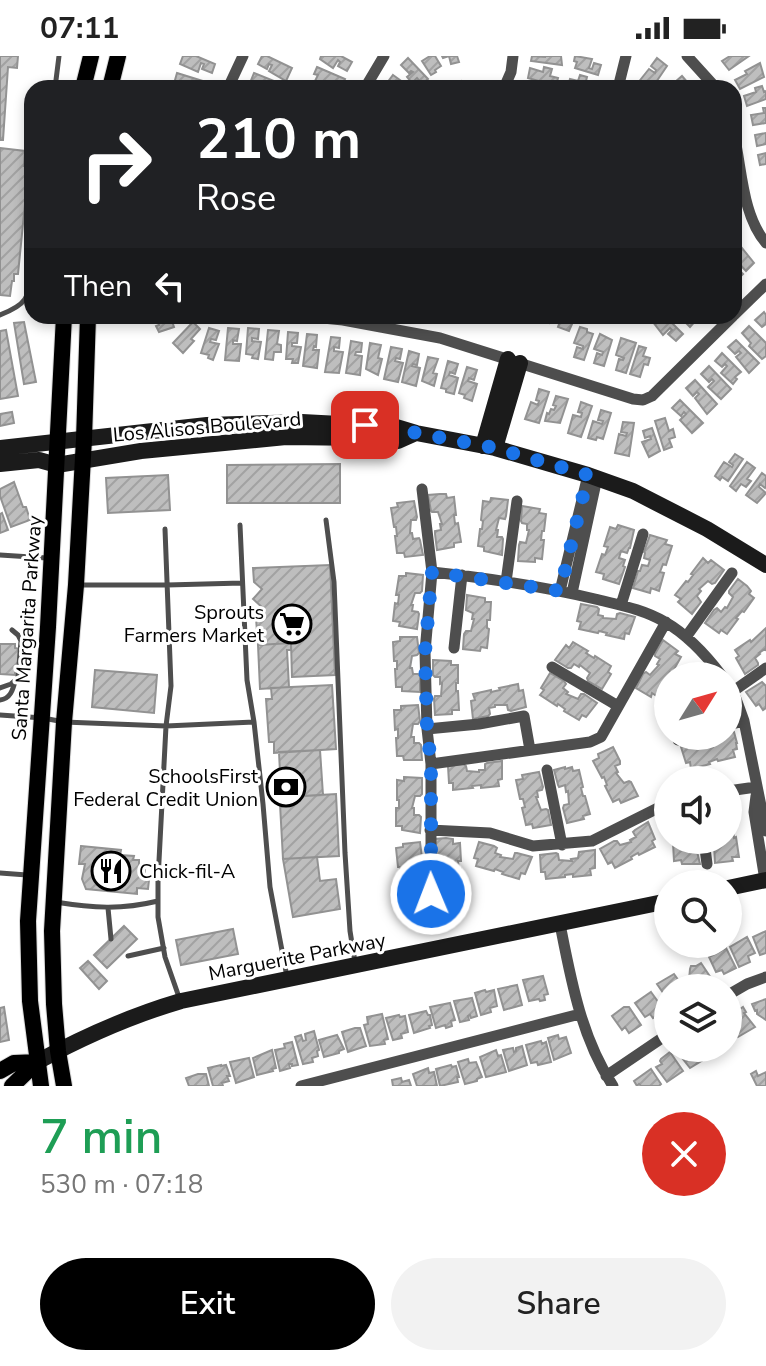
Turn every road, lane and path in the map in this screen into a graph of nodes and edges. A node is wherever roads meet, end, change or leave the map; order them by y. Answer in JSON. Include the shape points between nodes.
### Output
{"nodes":[{"id":1,"x":59,"y":56,"type":"edge"},
{"id":2,"x":91,"y":56,"type":"edge"},
{"id":3,"x":118,"y":56,"type":"edge"},
{"id":4,"x":243,"y":56,"type":"edge"},
{"id":5,"x":384,"y":56,"type":"edge"},
{"id":6,"x":513,"y":56,"type":"edge"},
{"id":7,"x":626,"y":56,"type":"edge"},
{"id":8,"x":687,"y":56,"type":"edge"},
{"id":9,"x":56,"y":80,"type":"edge"},
{"id":10,"x":85,"y":80,"type":"edge"},
{"id":11,"x":112,"y":80,"type":"edge"},
{"id":12,"x":232,"y":80,"type":"edge"},
{"id":13,"x":370,"y":80,"type":"edge"},
{"id":14,"x":508,"y":80,"type":"edge"},
{"id":15,"x":620,"y":80,"type":"edge"},
{"id":16,"x":709,"y":80,"type":"edge"},
{"id":17,"x":742,"y":176,"type":"edge"},
{"id":18,"x":766,"y":243,"type":"edge"},
{"id":19,"x":766,"y":284,"type":"edge"},
{"id":20,"x":24,"y":301,"type":"edge"},
{"id":21,"x":742,"y":307,"type":"edge"},
{"id":22,"x":0,"y":315,"type":"edge"},
{"id":23,"x":64,"y":324,"type":"edge"},
{"id":24,"x":88,"y":324,"type":"edge"},
{"id":25,"x":372,"y":324,"type":"edge"},
{"id":26,"x":724,"y":324,"type":"edge"},
{"id":27,"x":514,"y":361,"type":"junction"},
{"id":28,"x":416,"y":433,"type":"junction"},
{"id":29,"x":84,"y":439,"type":"junction"},
{"id":30,"x":58,"y":441,"type":"junction"},
{"id":31,"x":489,"y":447,"type":"junction"},
{"id":32,"x":0,"y":448,"type":"edge"},
{"id":33,"x":82,"y":460,"type":"junction"},
{"id":34,"x":0,"y":464,"type":"edge"},
{"id":35,"x":57,"y":465,"type":"junction"},
{"id":36,"x":592,"y":477,"type":"junction"},
{"id":37,"x":422,"y":489,"type":"dead end"},
{"id":38,"x":517,"y":501,"type":"dead end"},
{"id":39,"x":326,"y":520,"type":"dead end"},
{"id":40,"x":240,"y":525,"type":"dead end"},
{"id":41,"x":165,"y":529,"type":"dead end"},
{"id":42,"x":643,"y":534,"type":"dead end"},
{"id":43,"x":0,"y":555,"type":"edge"},
{"id":44,"x":52,"y":558,"type":"junction"},
{"id":45,"x":766,"y":565,"type":"edge"},
{"id":46,"x":432,"y":572,"type":"junction"},
{"id":47,"x":732,"y":573,"type":"dead end"},
{"id":48,"x":462,"y":575,"type":"junction"},
{"id":49,"x":506,"y":582,"type":"junction"},
{"id":50,"x":242,"y":583,"type":"junction"},
{"id":51,"x":76,"y":585,"type":"junction"},
{"id":52,"x":167,"y":585,"type":"junction"},
{"id":53,"x":566,"y":592,"type":"junction"},
{"id":54,"x":621,"y":605,"type":"junction"},
{"id":55,"x":666,"y":622,"type":"junction"},
{"id":56,"x":12,"y":630,"type":"dead end"},
{"id":57,"x":686,"y":637,"type":"junction"},
{"id":58,"x":454,"y":648,"type":"dead end"},
{"id":59,"x":711,"y":662,"type":"edge"},
{"id":60,"x":552,"y":667,"type":"dead end"},
{"id":61,"x":766,"y":668,"type":"edge"},
{"id":62,"x":15,"y":681,"type":"junction"},
{"id":63,"x":742,"y":682,"type":"edge"},
{"id":64,"x":0,"y":688,"type":"edge"},
{"id":65,"x":0,"y":700,"type":"edge"},
{"id":66,"x":618,"y":706,"type":"junction"},
{"id":67,"x":0,"y":715,"type":"edge"},
{"id":68,"x":742,"y":716,"type":"edge"},
{"id":69,"x":43,"y":718,"type":"junction"},
{"id":70,"x":744,"y":721,"type":"joint"},
{"id":71,"x":64,"y":722,"type":"junction"},
{"id":72,"x":254,"y":722,"type":"junction"},
{"id":73,"x":166,"y":726,"type":"junction"},
{"id":74,"x":427,"y":729,"type":"junction"},
{"id":75,"x":530,"y":750,"type":"junction"},
{"id":76,"x":431,"y":764,"type":"junction"},
{"id":77,"x":760,"y":765,"type":"edge"},
{"id":78,"x":547,"y":770,"type":"dead end"},
{"id":79,"x":756,"y":787,"type":"junction"},
{"id":80,"x":742,"y":789,"type":"edge"},
{"id":81,"x":654,"y":810,"type":"edge"},
{"id":82,"x":430,"y":830,"type":"junction"},
{"id":83,"x":766,"y":831,"type":"edge"},
{"id":84,"x":562,"y":845,"type":"junction"},
{"id":85,"x":706,"y":854,"type":"edge"},
{"id":86,"x":707,"y":864,"type":"dead end"},
{"id":87,"x":0,"y":873,"type":"edge"},
{"id":88,"x":30,"y":875,"type":"junction"},
{"id":89,"x":766,"y":880,"type":"edge"},
{"id":90,"x":742,"y":885,"type":"edge"},
{"id":91,"x":431,"y":894,"type":"dead end"},
{"id":92,"x":158,"y":901,"type":"junction"},
{"id":93,"x":54,"y":902,"type":"junction"},
{"id":94,"x":654,"y":904,"type":"edge"},
{"id":95,"x":108,"y":908,"type":"junction"},
{"id":96,"x":560,"y":924,"type":"junction"},
{"id":97,"x":111,"y":939,"type":"dead end"},
{"id":98,"x":164,"y":948,"type":"junction"},
{"id":99,"x":128,"y":956,"type":"dead end"},
{"id":100,"x":356,"y":965,"type":"junction"},
{"id":101,"x":766,"y":977,"type":"edge"},
{"id":102,"x":287,"y":978,"type":"junction"},
{"id":103,"x":742,"y":987,"type":"edge"},
{"id":104,"x":181,"y":1001,"type":"junction"},
{"id":105,"x":580,"y":1014,"type":"junction"},
{"id":106,"x":654,"y":1045,"type":"edge"},
{"id":107,"x":58,"y":1051,"type":"junction"},
{"id":108,"x":37,"y":1062,"type":"junction"},
{"id":109,"x":0,"y":1071,"type":"edge"},
{"id":110,"x":609,"y":1081,"type":"edge"},
{"id":111,"x":12,"y":1086,"type":"edge"},
{"id":112,"x":41,"y":1086,"type":"edge"},
{"id":113,"x":64,"y":1086,"type":"edge"},
{"id":114,"x":301,"y":1086,"type":"edge"}],
"edges":[{"from":1,"to":9,"type":"lane"},
{"from":2,"to":10,"type":"main road"},
{"from":3,"to":11,"type":"main road"},
{"from":4,"to":12,"type":"street"},
{"from":5,"to":13,"type":"street"},
{"from":6,"to":14,"type":"street"},
{"from":7,"to":15,"type":"street"},
{"from":8,"to":16,"type":"street"},
{"from":17,"to":18,"type":"street","via":[[749,211]]},
{"from":19,"to":21,"type":"street"},
{"from":20,"to":22,"type":"lane"},
{"from":23,"to":30,"type":"main road","name":"Santa Margarita Parkway"},
{"from":24,"to":29,"type":"main road"},
{"from":25,"to":27,"type":"street"},
{"from":26,"to":27,"type":"street","via":[[643,400]]},
{"from":27,"to":31,"type":"main road"},
{"from":28,"to":29,"type":"main road","name":"Los Alisos Boulevard","via":[[396,427],[302,422],[207,425]]},
{"from":28,"to":31,"type":"main road","name":"Los Alisos Boulevard"},
{"from":28,"to":33,"type":"main road","name":"Los Alisos Boulevard","via":[[398,441],[286,437]]},
{"from":29,"to":30,"type":"main road","name":"Los Alisos Boulevard"},
{"from":29,"to":33,"type":"main road"},
{"from":30,"to":32,"type":"main road","name":"Los Alisos Boulevard"},
{"from":30,"to":35,"type":"main road","name":"Santa Margarita Parkway"},
{"from":31,"to":36,"type":"main road","name":"Los Alisos Boulevard"},
{"from":33,"to":35,"type":"main road","name":"Los Alisos Boulevard"},
{"from":33,"to":51,"type":"main road"},
{"from":34,"to":35,"type":"main road","name":"Los Alisos Boulevard","via":[[39,460]]},
{"from":35,"to":44,"type":"main road","name":"Santa Margarita Parkway"},
{"from":36,"to":45,"type":"main road","name":"Los Alisos Boulevard","via":[[666,507]]},
{"from":36,"to":53,"type":"street"},
{"from":37,"to":46,"type":"street"},
{"from":38,"to":49,"type":"street"},
{"from":39,"to":100,"type":"lane"},
{"from":40,"to":50,"type":"lane"},
{"from":41,"to":52,"type":"lane"},
{"from":42,"to":54,"type":"street"},
{"from":43,"to":44,"type":"lane"},
{"from":44,"to":69,"type":"main road","name":"Santa Margarita Parkway"},
{"from":46,"to":48,"type":"street"},
{"from":46,"to":74,"type":"street","via":[[425,652]]},
{"from":47,"to":57,"type":"street"},
{"from":48,"to":49,"type":"street"},
{"from":48,"to":58,"type":"street"},
{"from":49,"to":53,"type":"street"},
{"from":50,"to":52,"type":"lane"},
{"from":50,"to":72,"type":"lane"},
{"from":51,"to":52,"type":"lane"},
{"from":51,"to":71,"type":"main road"},
{"from":52,"to":73,"type":"lane","via":[[171,686]]},
{"from":53,"to":54,"type":"street"},
{"from":54,"to":55,"type":"street"},
{"from":55,"to":57,"type":"street"},
{"from":55,"to":66,"type":"street"},
{"from":56,"to":62,"type":"lane","via":[[21,641]]},
{"from":57,"to":59,"type":"street"},
{"from":60,"to":66,"type":"street"},
{"from":61,"to":63,"type":"street"},
{"from":62,"to":64,"type":"lane"},
{"from":62,"to":65,"type":"lane","via":[[9,696]]},
{"from":66,"to":75,"type":"street","via":[[601,737]]},
{"from":67,"to":69,"type":"lane"},
{"from":68,"to":70,"type":"street"},
{"from":69,"to":71,"type":"lane"},
{"from":69,"to":88,"type":"main road","name":"Santa Margarita Parkway"},
{"from":70,"to":77,"type":"street"},
{"from":71,"to":73,"type":"lane"},
{"from":71,"to":93,"type":"main road"},
{"from":72,"to":73,"type":"lane"},
{"from":72,"to":102,"type":"lane","via":[[270,887]]},
{"from":73,"to":92,"type":"lane"},
{"from":74,"to":75,"type":"street","via":[[524,716]]},
{"from":74,"to":76,"type":"street"},
{"from":75,"to":76,"type":"street"},
{"from":76,"to":82,"type":"street"},
{"from":77,"to":79,"type":"street"},
{"from":78,"to":84,"type":"street"},
{"from":79,"to":80,"type":"street"},
{"from":79,"to":83,"type":"street"},
{"from":79,"to":89,"type":"street","via":[[754,812]]},
{"from":81,"to":84,"type":"street","via":[[592,841]]},
{"from":82,"to":84,"type":"street","via":[[490,833],[533,846]]},
{"from":82,"to":91,"type":"street"},
{"from":85,"to":86,"type":"street"},
{"from":87,"to":88,"type":"lane"},
{"from":88,"to":108,"type":"main road","name":"Santa Margarita Parkway","via":[[28,970]]},
{"from":89,"to":90,"type":"main road"},
{"from":92,"to":95,"type":"lane"},
{"from":92,"to":98,"type":"lane"},
{"from":93,"to":95,"type":"lane"},
{"from":93,"to":107,"type":"main road"},
{"from":94,"to":96,"type":"main road","name":"Marguerite Parkway"},
{"from":95,"to":97,"type":"lane"},
{"from":96,"to":100,"type":"main road","name":"Marguerite Parkway"},
{"from":96,"to":105,"type":"street"},
{"from":98,"to":99,"type":"lane"},
{"from":98,"to":104,"type":"lane"},
{"from":100,"to":102,"type":"main road","name":"Marguerite Parkway"},
{"from":101,"to":103,"type":"street"},
{"from":102,"to":104,"type":"main road","name":"Marguerite Parkway"},
{"from":104,"to":107,"type":"main road","name":"Marguerite Parkway","via":[[116,1023]]},
{"from":105,"to":110,"type":"street"},
{"from":105,"to":114,"type":"street"},
{"from":106,"to":110,"type":"street"},
{"from":107,"to":108,"type":"main road","name":"Marguerite Parkway"},
{"from":107,"to":113,"type":"main road"},
{"from":108,"to":109,"type":"main road","name":"Marguerite Parkway","via":[[14,1063]]},
{"from":108,"to":111,"type":"main road","name":"Marguerite Parkway"},
{"from":108,"to":112,"type":"main road","name":"Santa Margarita Parkway"}]}
